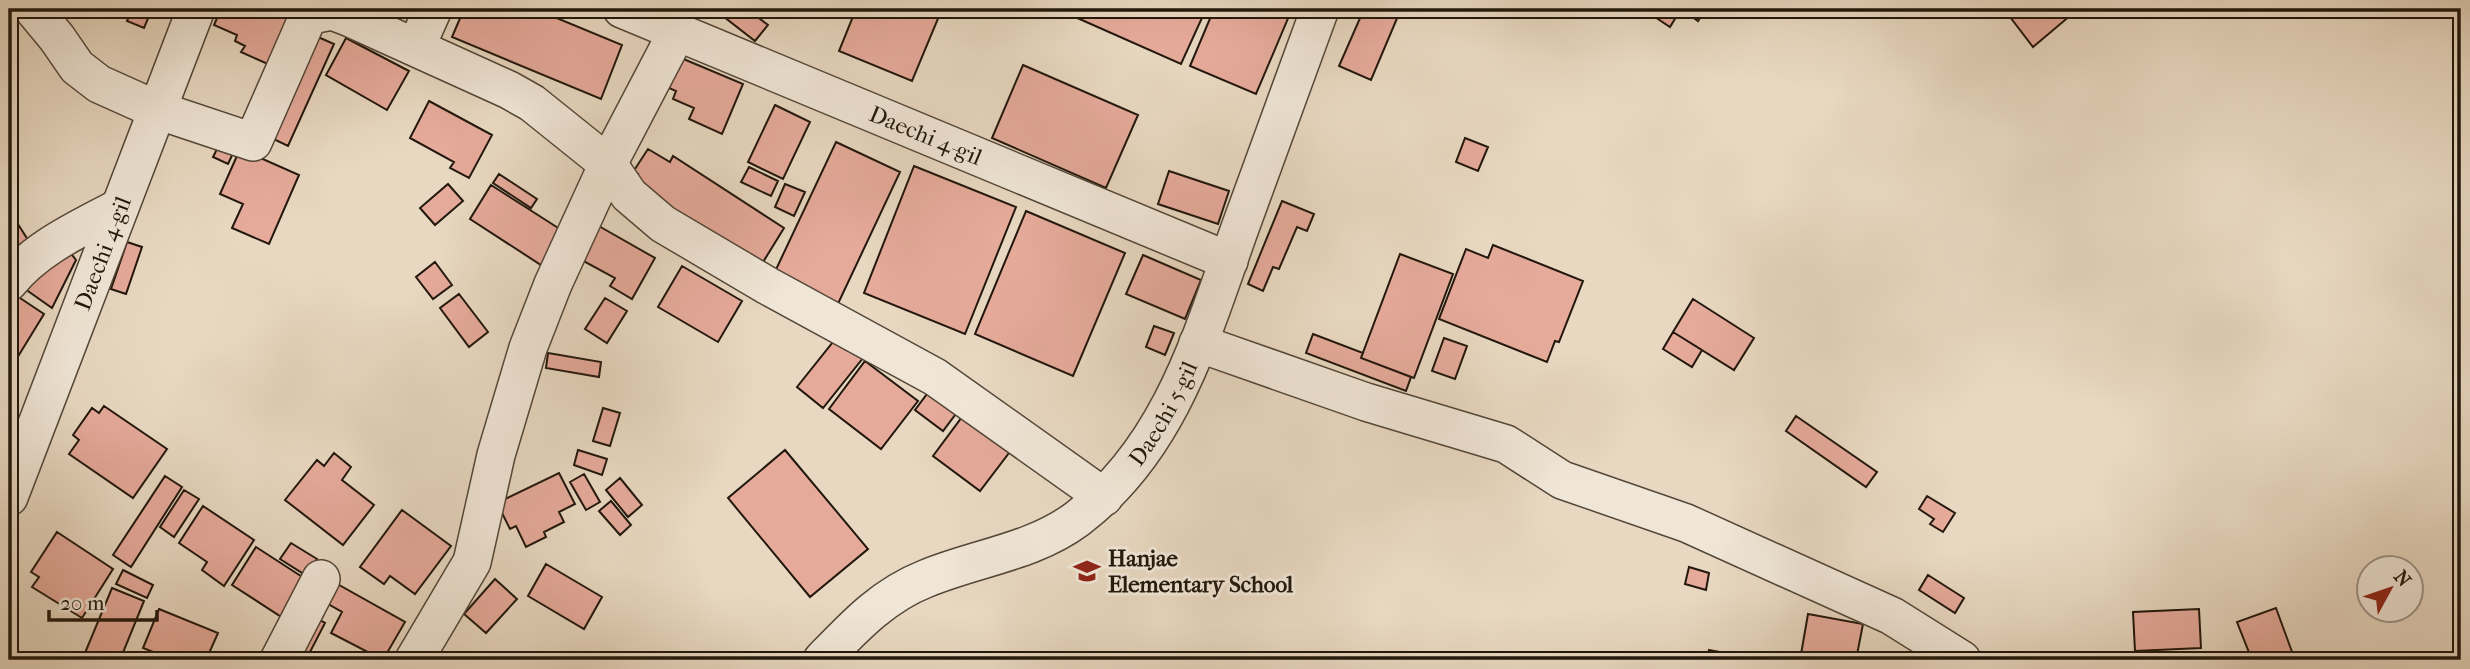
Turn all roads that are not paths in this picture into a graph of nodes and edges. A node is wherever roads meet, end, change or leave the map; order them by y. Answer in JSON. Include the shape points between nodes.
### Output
{"nodes":[{"id":1,"x":33,"y":9,"type":"edge"},
{"id":2,"x":196,"y":9,"type":"edge"},
{"id":3,"x":433,"y":9,"type":"edge"},
{"id":4,"x":622,"y":9,"type":"edge"},
{"id":5,"x":1320,"y":9,"type":"edge"},
{"id":6,"x":677,"y":32,"type":"junction"},
{"id":7,"x":416,"y":47,"type":"junction"},
{"id":8,"x":157,"y":110,"type":"junction"},
{"id":9,"x":608,"y":164,"type":"junction"},
{"id":10,"x":120,"y":207,"type":"junction"},
{"id":11,"x":1229,"y":261,"type":"junction"},
{"id":12,"x":9,"y":282,"type":"edge"},
{"id":13,"x":1198,"y":343,"type":"junction"},
{"id":14,"x":9,"y":497,"type":"edge"},
{"id":15,"x":1104,"y":497,"type":"junction"},
{"id":16,"x":321,"y":579,"type":"dead end"},
{"id":17,"x":279,"y":660,"type":"edge"},
{"id":18,"x":414,"y":660,"type":"edge"},
{"id":19,"x":822,"y":660,"type":"edge"},
{"id":20,"x":1962,"y":660,"type":"edge"}],
"edges":[{"from":1,"to":8,"type":"street","via":[[87,76]]},
{"from":2,"to":8,"type":"street","name":"Daechi 4-gil"},
{"from":3,"to":7,"type":"street"},
{"from":4,"to":6,"type":"street","name":"Daechi 4-gil"},
{"from":5,"to":11,"type":"street","name":"Daechi 5-gil"},
{"from":6,"to":9,"type":"street"},
{"from":6,"to":11,"type":"street","name":"Daechi 4-gil"},
{"from":7,"to":8,"type":"street","via":[[332,11],[316,14],[307,19],[253,142]]},
{"from":7,"to":9,"type":"street","via":[[532,103]]},
{"from":8,"to":10,"type":"street","name":"Daechi 4-gil"},
{"from":9,"to":15,"type":"street","via":[[629,195],[663,223],[935,377]]},
{"from":9,"to":18,"type":"street","via":[[528,348],[496,455],[472,562]]},
{"from":10,"to":12,"type":"street","via":[[57,241],[22,265]]},
{"from":10,"to":14,"type":"street","name":"Daechi 4-gil"},
{"from":11,"to":13,"type":"street","name":"Daechi 5-gil"},
{"from":13,"to":15,"type":"street","name":"Daechi 5-gil","via":[[1190,368],[1147,448]]},
{"from":13,"to":20,"type":"street","via":[[1366,402],[1506,444],[1562,480],[1686,523],[1892,616]]},
{"from":15,"to":19,"type":"street","name":"Daechi 5-gil","via":[[1075,521],[1033,543],[922,580],[890,597],[864,616]]},
{"from":16,"to":17,"type":"street"}]}
